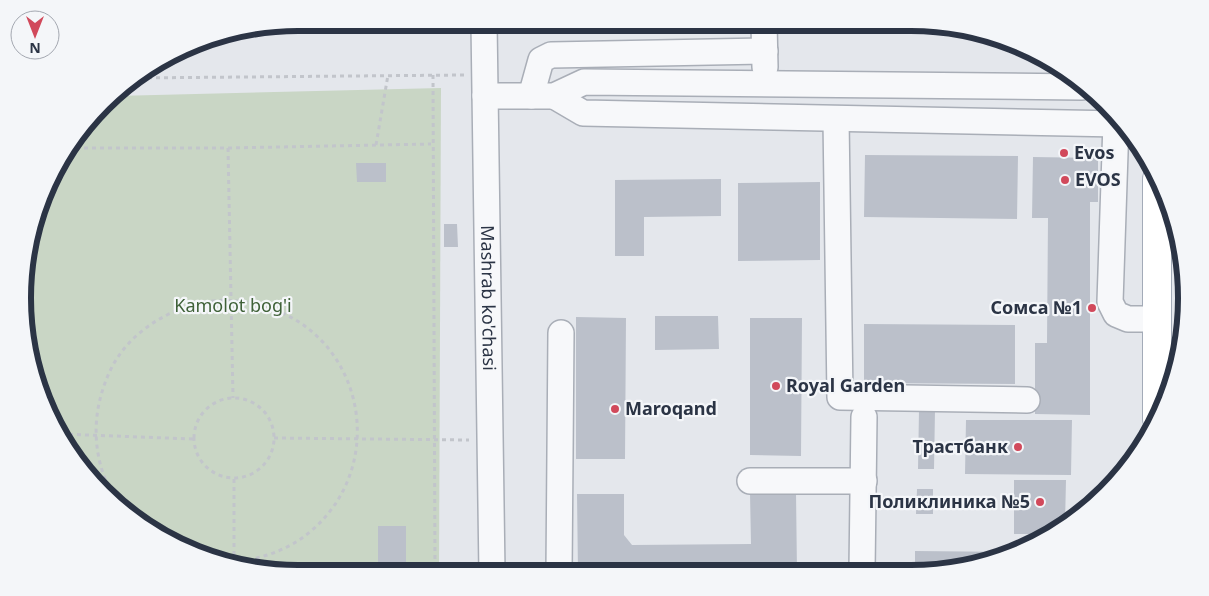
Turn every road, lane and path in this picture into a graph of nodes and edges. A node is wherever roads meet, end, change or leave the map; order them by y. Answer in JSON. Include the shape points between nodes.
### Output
{"nodes":[{"id":1,"x":484,"y":31,"type":"edge"},
{"id":2,"x":764,"y":31,"type":"edge"},
{"id":3,"x":765,"y":51,"type":"junction"},
{"id":4,"x":388,"y":75,"type":"junction"},
{"id":5,"x":433,"y":75,"type":"junction"},
{"id":6,"x":147,"y":78,"type":"edge"},
{"id":7,"x":766,"y":83,"type":"junction"},
{"id":8,"x":485,"y":85,"type":"junction"},
{"id":9,"x":1074,"y":87,"type":"edge"},
{"id":10,"x":542,"y":96,"type":"junction"},
{"id":11,"x":836,"y":118,"type":"junction"},
{"id":12,"x":1113,"y":124,"type":"edge"},
{"id":13,"x":1118,"y":129,"type":"edge"},
{"id":14,"x":431,"y":144,"type":"junction"},
{"id":15,"x":376,"y":145,"type":"junction"},
{"id":16,"x":77,"y":148,"type":"edge"},
{"id":17,"x":228,"y":148,"type":"junction"},
{"id":18,"x":1157,"y":196,"type":"edge"},
{"id":19,"x":231,"y":299,"type":"junction"},
{"id":20,"x":1157,"y":319,"type":"junction"},
{"id":21,"x":561,"y":333,"type":"dead end"},
{"id":22,"x":233,"y":398,"type":"junction"},
{"id":23,"x":1027,"y":400,"type":"dead end"},
{"id":24,"x":1157,"y":400,"type":"edge"},
{"id":25,"x":864,"y":417,"type":"dead end"},
{"id":26,"x":69,"y":434,"type":"edge"},
{"id":27,"x":95,"y":435,"type":"junction"},
{"id":28,"x":274,"y":438,"type":"junction"},
{"id":29,"x":358,"y":438,"type":"junction"},
{"id":30,"x":193,"y":439,"type":"junction"},
{"id":31,"x":436,"y":440,"type":"junction"},
{"id":32,"x":490,"y":441,"type":"junction"},
{"id":33,"x":234,"y":479,"type":"junction"},
{"id":34,"x":750,"y":481,"type":"dead end"},
{"id":35,"x":864,"y":481,"type":"junction"},
{"id":36,"x":109,"y":487,"type":"edge"},
{"id":37,"x":234,"y":557,"type":"edge"},
{"id":38,"x":248,"y":560,"type":"edge"},
{"id":39,"x":435,"y":565,"type":"edge"},
{"id":40,"x":492,"y":565,"type":"edge"},
{"id":41,"x":559,"y":565,"type":"edge"},
{"id":42,"x":862,"y":565,"type":"edge"}],
"edges":[{"from":1,"to":8,"type":"street","name":"Mashrab ko'chasi"},
{"from":2,"to":3,"type":"street"},
{"from":3,"to":7,"type":"street"},
{"from":3,"to":10,"type":"street","via":[[551,54],[541,60]]},
{"from":4,"to":5,"type":"path"},
{"from":4,"to":6,"type":"path"},
{"from":4,"to":15,"type":"path"},
{"from":5,"to":8,"type":"path"},
{"from":5,"to":14,"type":"path"},
{"from":7,"to":9,"type":"street"},
{"from":7,"to":10,"type":"street","via":[[584,82]]},
{"from":8,"to":10,"type":"street"},
{"from":8,"to":32,"type":"street","name":"Mashrab ko'chasi"},
{"from":10,"to":11,"type":"street","via":[[583,113]]},
{"from":11,"to":12,"type":"street"},
{"from":11,"to":23,"type":"street","via":[[840,397]]},
{"from":13,"to":20,"type":"street","via":[[1110,302],[1116,314],[1128,319]]},
{"from":14,"to":15,"type":"path"},
{"from":14,"to":31,"type":"path"},
{"from":15,"to":17,"type":"path"},
{"from":16,"to":17,"type":"path"},
{"from":17,"to":19,"type":"path"},
{"from":18,"to":20,"type":"main road"},
{"from":19,"to":22,"type":"path"},
{"from":19,"to":27,"type":"path","via":[[175,310],[158,319],[128,344],[116,360],[100,396]]},
{"from":19,"to":29,"type":"path","via":[[280,312],[321,340],[351,389]]},
{"from":20,"to":24,"type":"main road"},
{"from":21,"to":41,"type":"street"},
{"from":22,"to":28,"type":"path","via":[[262,409],[273,427]]},
{"from":22,"to":30,"type":"path","via":[[213,403],[204,410]]},
{"from":25,"to":35,"type":"street"},
{"from":26,"to":27,"type":"path"},
{"from":27,"to":30,"type":"path"},
{"from":27,"to":36,"type":"path","via":[[102,473]]},
{"from":28,"to":29,"type":"path"},
{"from":28,"to":33,"type":"path","via":[[273,448],[263,466],[250,475]]},
{"from":29,"to":31,"type":"path"},
{"from":29,"to":38,"type":"path","via":[[346,485],[325,518],[295,543]]},
{"from":30,"to":33,"type":"path","via":[[205,467],[214,474]]},
{"from":31,"to":32,"type":"path"},
{"from":31,"to":39,"type":"path"},
{"from":32,"to":40,"type":"street","name":"Mashrab ko'chasi"},
{"from":33,"to":37,"type":"path"},
{"from":34,"to":35,"type":"street"},
{"from":35,"to":42,"type":"street"}]}
